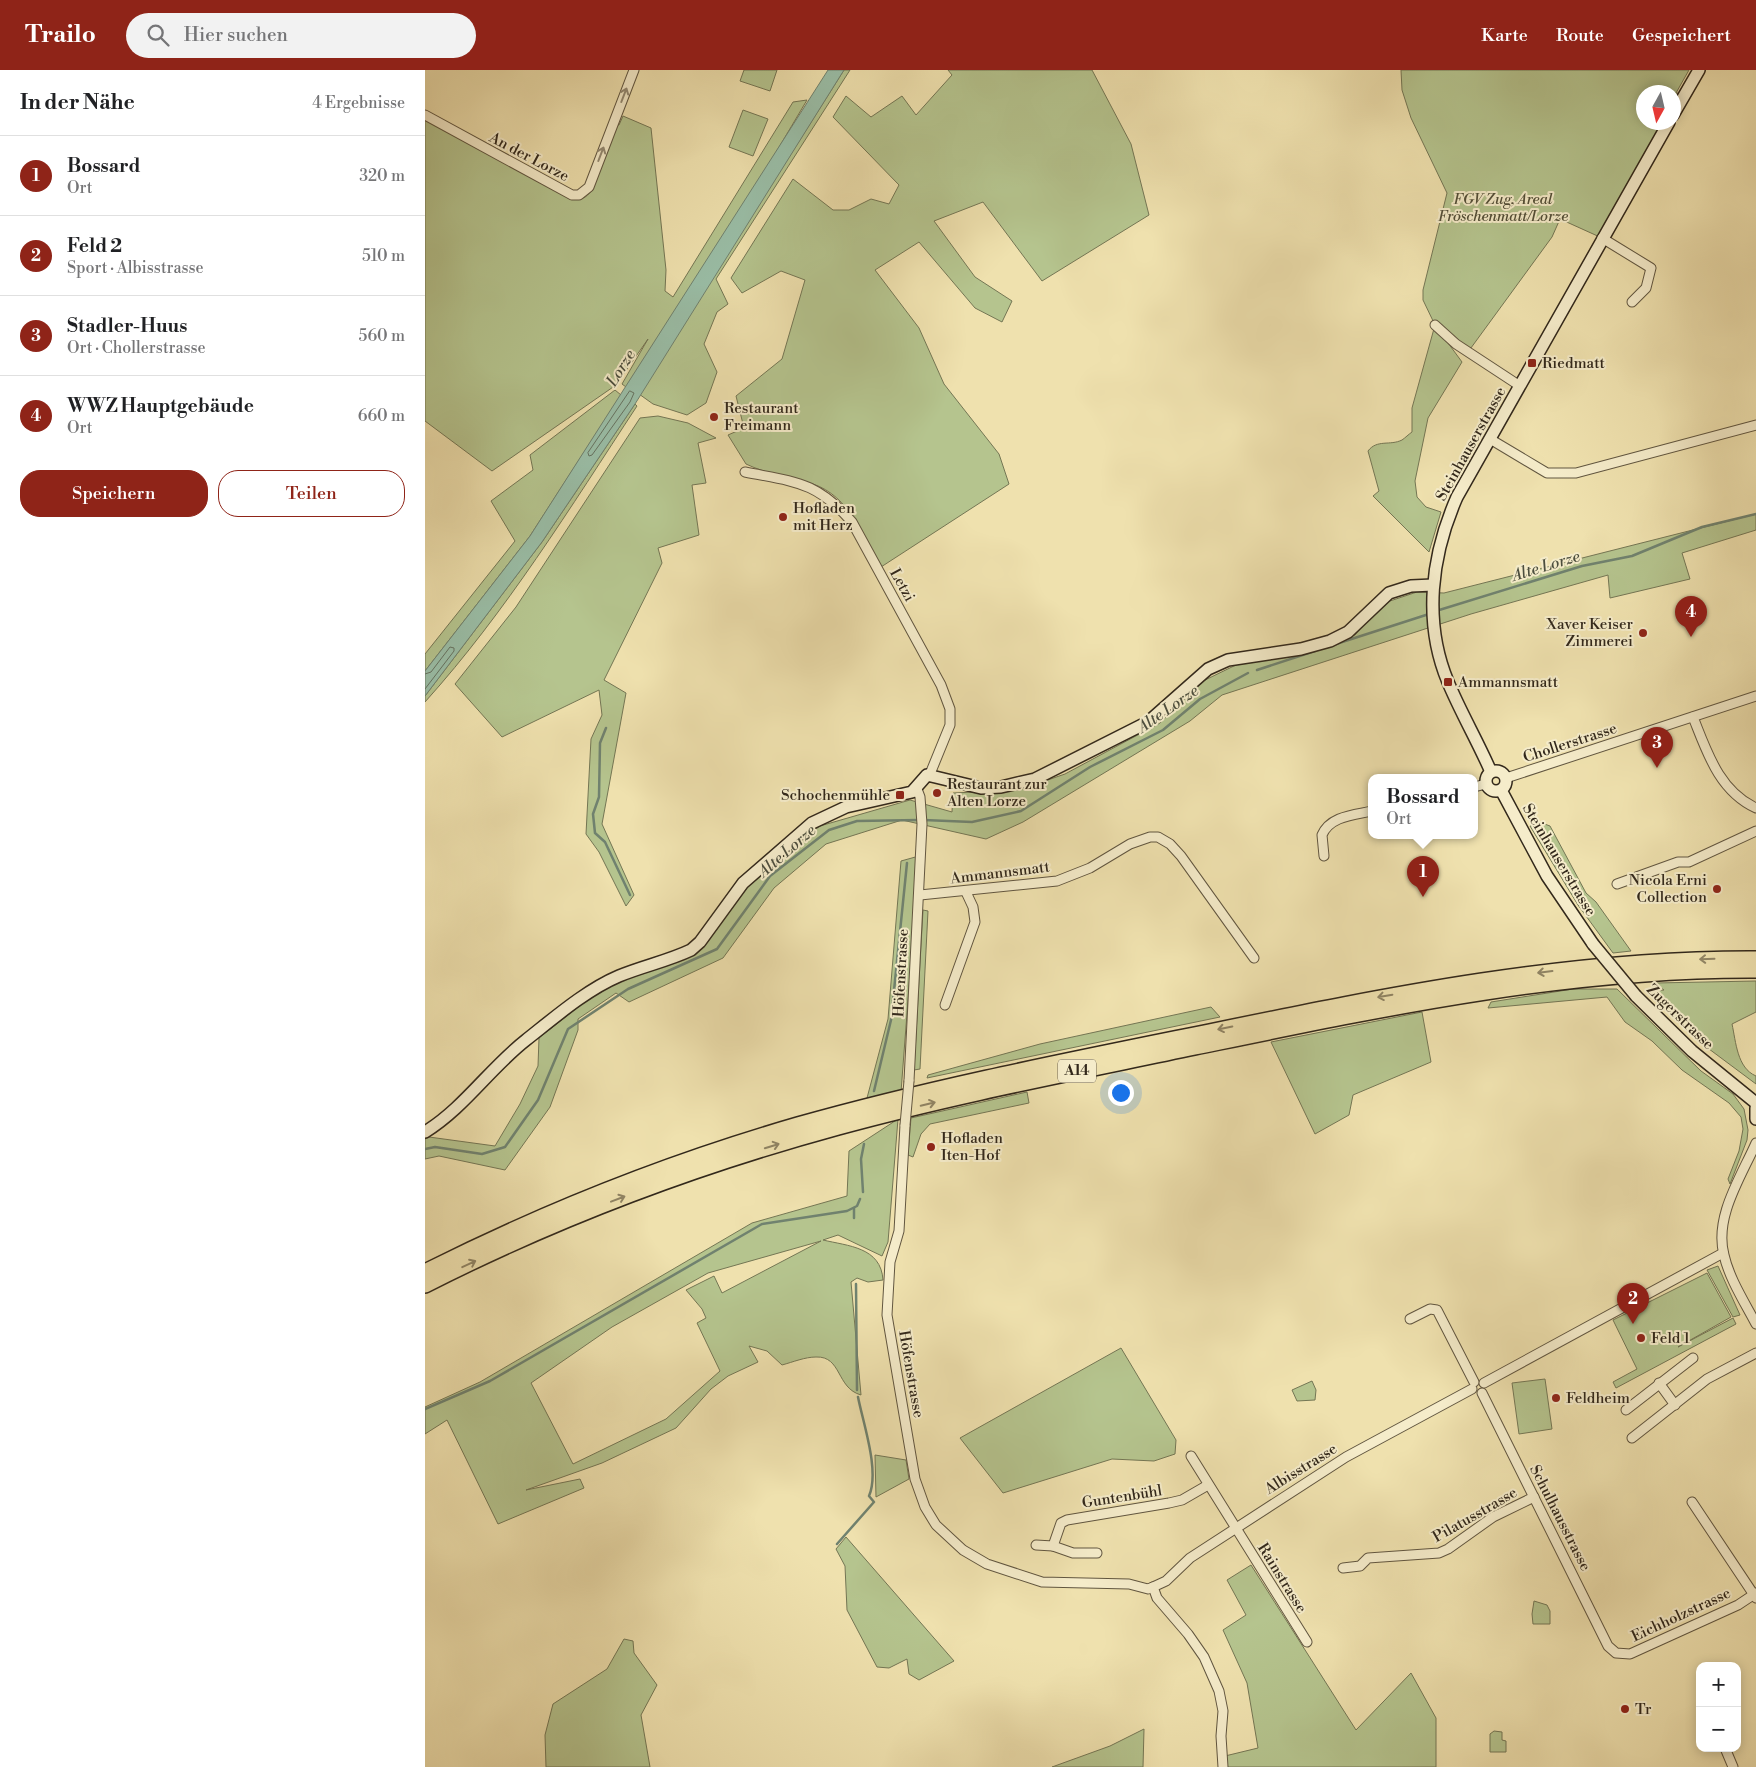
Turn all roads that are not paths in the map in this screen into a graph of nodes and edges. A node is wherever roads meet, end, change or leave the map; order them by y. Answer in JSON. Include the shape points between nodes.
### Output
{"nodes":[{"id":1,"x":634,"y":70,"type":"edge"},
{"id":2,"x":1699,"y":70,"type":"edge"},
{"id":3,"x":1681,"y":101,"type":"edge"},
{"id":4,"x":425,"y":115,"type":"edge"},
{"id":5,"x":1664,"y":130,"type":"edge"},
{"id":6,"x":1602,"y":238,"type":"junction"},
{"id":7,"x":1632,"y":302,"type":"dead end"},
{"id":8,"x":1435,"y":325,"type":"dead end"},
{"id":9,"x":1520,"y":386,"type":"junction"},
{"id":10,"x":1756,"y":425,"type":"edge"},
{"id":11,"x":1490,"y":439,"type":"junction"},
{"id":12,"x":745,"y":472,"type":"dead end"},
{"id":13,"x":1433,"y":590,"type":"junction"},
{"id":14,"x":1756,"y":696,"type":"edge"},
{"id":15,"x":1693,"y":717,"type":"junction"},
{"id":16,"x":1491,"y":772,"type":"junction"},
{"id":17,"x":930,"y":774,"type":"junction"},
{"id":18,"x":1506,"y":778,"type":"junction"},
{"id":19,"x":1486,"y":784,"type":"junction"},
{"id":20,"x":1478,"y":786,"type":"edge"},
{"id":21,"x":917,"y":789,"type":"junction"},
{"id":22,"x":1501,"y":790,"type":"junction"},
{"id":23,"x":1756,"y":808,"type":"edge"},
{"id":24,"x":1368,"y":812,"type":"edge"},
{"id":25,"x":1756,"y":831,"type":"edge"},
{"id":26,"x":1324,"y":856,"type":"dead end"},
{"id":27,"x":1617,"y":884,"type":"dead end"},
{"id":28,"x":965,"y":892,"type":"junction"},
{"id":29,"x":920,"y":895,"type":"junction"},
{"id":30,"x":1593,"y":944,"type":"joint"},
{"id":31,"x":1254,"y":958,"type":"dead end"},
{"id":32,"x":1756,"y":959,"type":"edge"},
{"id":33,"x":1756,"y":970,"type":"edge"},
{"id":34,"x":945,"y":1005,"type":"dead end"},
{"id":35,"x":1756,"y":1104,"type":"edge"},
{"id":36,"x":1756,"y":1108,"type":"edge"},
{"id":37,"x":1756,"y":1119,"type":"edge"},
{"id":38,"x":425,"y":1132,"type":"edge"},
{"id":39,"x":1756,"y":1143,"type":"edge"},
{"id":40,"x":1723,"y":1253,"type":"junction"},
{"id":41,"x":425,"y":1272,"type":"edge"},
{"id":42,"x":425,"y":1285,"type":"edge"},
{"id":43,"x":1410,"y":1320,"type":"dead end"},
{"id":44,"x":1756,"y":1324,"type":"edge"},
{"id":45,"x":1756,"y":1353,"type":"edge"},
{"id":46,"x":1693,"y":1358,"type":"dead end"},
{"id":47,"x":1484,"y":1383,"type":"junction"},
{"id":48,"x":1659,"y":1383,"type":"junction"},
{"id":49,"x":1473,"y":1386,"type":"junction"},
{"id":50,"x":1482,"y":1393,"type":"junction"},
{"id":51,"x":1675,"y":1405,"type":"junction"},
{"id":52,"x":1626,"y":1410,"type":"dead end"},
{"id":53,"x":1632,"y":1438,"type":"dead end"},
{"id":54,"x":1191,"y":1456,"type":"dead end"},
{"id":55,"x":1208,"y":1485,"type":"junction"},
{"id":56,"x":1534,"y":1497,"type":"junction"},
{"id":57,"x":1692,"y":1502,"type":"dead end"},
{"id":58,"x":1234,"y":1528,"type":"junction"},
{"id":59,"x":1036,"y":1545,"type":"dead end"},
{"id":60,"x":1053,"y":1546,"type":"junction"},
{"id":61,"x":1097,"y":1552,"type":"dead end"},
{"id":62,"x":1343,"y":1568,"type":"dead end"},
{"id":63,"x":1153,"y":1587,"type":"junction"},
{"id":64,"x":1755,"y":1596,"type":"edge"},
{"id":65,"x":1307,"y":1642,"type":"dead end"},
{"id":66,"x":1616,"y":1653,"type":"joint"},
{"id":67,"x":1727,"y":1752,"type":"edge"},
{"id":68,"x":1223,"y":1767,"type":"edge"},
{"id":69,"x":1733,"y":1767,"type":"edge"}],
"edges":[{"from":4,"to":1,"type":"street","name":"An der Lorze","one_way":true,"via":[[572,195],[579,195],[589,187]]},
{"from":2,"to":3,"type":"street"},
{"from":5,"to":6,"type":"street","name":"Steinhauserstrasse"},
{"from":6,"to":7,"type":"street","via":[[1651,268],[1646,288]]},
{"from":6,"to":9,"type":"street","name":"Steinhauserstrasse"},
{"from":8,"to":9,"type":"street","name":"Steinhauserstrasse","via":[[1456,344]]},
{"from":9,"to":11,"type":"street","name":"Steinhauserstrasse"},
{"from":10,"to":11,"type":"street","via":[[1576,473],[1547,472]]},
{"from":11,"to":13,"type":"street","name":"Steinhauserstrasse","via":[[1449,514],[1440,541]]},
{"from":12,"to":17,"type":"street","name":"Letzi","via":[[817,489],[835,502],[852,522],[941,685],[950,709],[950,725]]},
{"from":13,"to":16,"type":"street","name":"Steinhauserstrasse","via":[[1435,637],[1448,682]]},
{"from":13,"to":17,"type":"street","via":[[1411,586],[1389,593],[1348,632],[1330,641],[1301,649],[1227,660],[1208,669],[1148,722],[1035,779],[1001,788],[981,788]]},
{"from":14,"to":15,"type":"street","name":"Chollerstrasse"},
{"from":15,"to":18,"type":"street","name":"Chollerstrasse"},
{"from":15,"to":23,"type":"street","via":[[1718,774],[1734,793]]},
{"from":16,"to":18,"type":"street","via":[[1501,772]]},
{"from":16,"to":19,"type":"street"},
{"from":17,"to":21,"type":"street","via":[[923,778]]},
{"from":18,"to":22,"type":"street"},
{"from":19,"to":20,"type":"street"},
{"from":19,"to":22,"type":"street","via":[[1492,790]]},
{"from":21,"to":29,"type":"street","name":"Höfenstrasse","via":[[922,824]]},
{"from":21,"to":38,"type":"street","via":[[846,807],[812,823],[743,883],[691,950],[620,975],[569,1008],[524,1041],[494,1067],[451,1113]]},
{"from":22,"to":30,"type":"street","name":"Steinhauserstrasse","via":[[1547,876]]},
{"from":24,"to":26,"type":"street","via":[[1330,823],[1322,835]]},
{"from":25,"to":27,"type":"street","via":[[1689,862],[1678,862]]},
{"from":28,"to":29,"type":"street","name":"Ammannsmatt"},
{"from":28,"to":31,"type":"street","name":"Ammannsmatt","via":[[1057,881],[1090,868],[1130,844],[1159,837],[1181,856]]},
{"from":28,"to":34,"type":"street","via":[[973,907],[975,922]]},
{"from":29,"to":63,"type":"street","name":"Höfenstrasse","bridge":true,"via":[[899,1230],[890,1262],[887,1316],[915,1479],[925,1507],[936,1525],[963,1550],[987,1564],[1042,1582]]},
{"from":30,"to":35,"type":"street","name":"Zugerstrasse","bridge":true,"via":[[1636,996],[1692,1051]]},
{"from":32,"to":41,"type":"highway","number":"A14","one_way":true,"via":[[1633,963],[1456,984],[1323,1008],[961,1084],[797,1126],[666,1168],[539,1219]]},
{"from":42,"to":33,"type":"highway","number":"A14","one_way":true,"via":[[542,1230],[669,1180],[799,1138],[919,1106],[1469,994],[1636,975]]},
{"from":36,"to":37,"type":"street"},
{"from":39,"to":40,"type":"street","via":[[1725,1214],[1721,1239]]},
{"from":40,"to":44,"type":"street"},
{"from":40,"to":47,"type":"street"},
{"from":43,"to":49,"type":"street","via":[[1430,1309],[1437,1310]]},
{"from":45,"to":51,"type":"street","via":[[1707,1379]]},
{"from":46,"to":48,"type":"street"},
{"from":47,"to":49,"type":"street","via":[[1480,1380]]},
{"from":47,"to":50,"type":"street"},
{"from":48,"to":51,"type":"street"},
{"from":48,"to":52,"type":"street"},
{"from":49,"to":50,"type":"street","via":[[1477,1393]]},
{"from":49,"to":58,"type":"street","name":"Albisstrasse","via":[[1345,1457]]},
{"from":50,"to":56,"type":"street","name":"Schulhausstrasse"},
{"from":51,"to":53,"type":"street"},
{"from":54,"to":55,"type":"street","name":"Rainstrasse"},
{"from":55,"to":58,"type":"street","name":"Rainstrasse"},
{"from":55,"to":60,"type":"street","name":"Guntenbühl","via":[[1182,1500],[1067,1520],[1061,1523]]},
{"from":56,"to":62,"type":"street","name":"Pilatusstrasse","via":[[1493,1517],[1439,1553],[1368,1558],[1360,1566]]},
{"from":56,"to":66,"type":"street","name":"Schulhausstrasse","via":[[1608,1646]]},
{"from":57,"to":64,"type":"street"},
{"from":58,"to":63,"type":"street","name":"Albisstrasse"},
{"from":58,"to":65,"type":"street","name":"Rainstrasse"},
{"from":59,"to":60,"type":"street"},
{"from":60,"to":61,"type":"street","via":[[1073,1553]]},
{"from":63,"to":68,"type":"street","via":[[1157,1598],[1188,1634],[1219,1692],[1223,1711]]},
{"from":64,"to":66,"type":"street","name":"Eichholzstrasse","via":[[1630,1654]]},
{"from":67,"to":69,"type":"street"}]}
